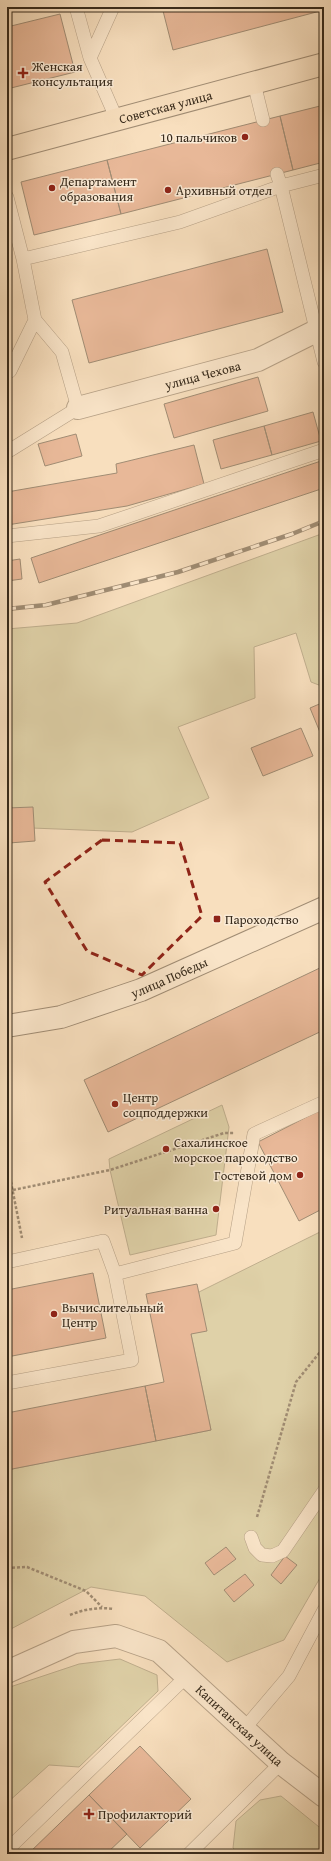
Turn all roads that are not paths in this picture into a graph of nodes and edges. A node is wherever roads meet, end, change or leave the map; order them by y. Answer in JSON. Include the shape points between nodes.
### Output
{"nodes":[{"id":1,"x":76,"y":7,"type":"edge"},
{"id":2,"x":113,"y":7,"type":"edge"},
{"id":3,"x":90,"y":58,"type":"junction"},
{"id":4,"x":324,"y":64,"type":"edge"},
{"id":5,"x":254,"y":83,"type":"junction"},
{"id":6,"x":117,"y":120,"type":"junction"},
{"id":7,"x":264,"y":120,"type":"dead end"},
{"id":8,"x":7,"y":149,"type":"edge"},
{"id":9,"x":324,"y":175,"type":"edge"},
{"id":10,"x":279,"y":180,"type":"junction"},
{"id":11,"x":7,"y":197,"type":"edge"},
{"id":12,"x":23,"y":259,"type":"junction"},
{"id":13,"x":35,"y":320,"type":"junction"},
{"id":14,"x":320,"y":330,"type":"edge"},
{"id":15,"x":324,"y":362,"type":"edge"},
{"id":16,"x":7,"y":373,"type":"edge"},
{"id":17,"x":78,"y":408,"type":"junction"},
{"id":18,"x":324,"y":450,"type":"edge"},
{"id":19,"x":7,"y":452,"type":"edge"},
{"id":20,"x":7,"y":536,"type":"edge"},
{"id":21,"x":324,"y":908,"type":"edge"},
{"id":22,"x":7,"y":1026,"type":"edge"},
{"id":23,"x":324,"y":1102,"type":"edge"},
{"id":24,"x":7,"y":1262,"type":"edge"},
{"id":25,"x":115,"y":1274,"type":"junction"},
{"id":26,"x":7,"y":1383,"type":"edge"},
{"id":27,"x":324,"y":1491,"type":"edge"},
{"id":28,"x":251,"y":1537,"type":"road end"},
{"id":29,"x":324,"y":1610,"type":"edge"},
{"id":30,"x":7,"y":1672,"type":"edge"},
{"id":31,"x":186,"y":1676,"type":"junction"},
{"id":32,"x":244,"y":1729,"type":"junction"},
{"id":33,"x":281,"y":1763,"type":"junction"},
{"id":34,"x":324,"y":1796,"type":"edge"},
{"id":35,"x":7,"y":1850,"type":"edge"},
{"id":36,"x":189,"y":1854,"type":"edge"}],
"edges":[{"from":1,"to":3,"type":"lane"},
{"from":2,"to":3,"type":"lane"},
{"from":3,"to":6,"type":"lane"},
{"from":4,"to":5,"type":"main road","name":"Советская улица"},
{"from":5,"to":6,"type":"main road","name":"Советская улица"},
{"from":5,"to":7,"type":"lane"},
{"from":6,"to":8,"type":"main road","name":"Советская улица"},
{"from":9,"to":10,"type":"lane"},
{"from":10,"to":12,"type":"lane","via":[[180,222]]},
{"from":10,"to":14,"type":"lane"},
{"from":11,"to":12,"type":"lane"},
{"from":12,"to":13,"type":"lane"},
{"from":13,"to":16,"type":"lane"},
{"from":13,"to":17,"type":"lane","via":[[62,352]]},
{"from":14,"to":15,"type":"lane"},
{"from":14,"to":17,"type":"street","name":"улица Чехова","via":[[258,360]]},
{"from":17,"to":19,"type":"lane"},
{"from":18,"to":20,"type":"lane","via":[[99,526]]},
{"from":21,"to":22,"type":"street","name":"улица Победы","via":[[141,990],[61,1017]]},
{"from":23,"to":25,"type":"lane","via":[[254,1134],[235,1243]]},
{"from":24,"to":25,"type":"lane","via":[[103,1241]]},
{"from":25,"to":26,"type":"lane","via":[[132,1360]]},
{"from":27,"to":28,"type":"lane","via":[[283,1551],[272,1556],[262,1555],[255,1548]]},
{"from":29,"to":32,"type":"lane","via":[[289,1676]]},
{"from":30,"to":31,"type":"street","name":"Капитанская улица","via":[[74,1642],[116,1636],[159,1651]]},
{"from":31,"to":32,"type":"street","name":"Капитанская улица"},
{"from":31,"to":35,"type":"lane"},
{"from":32,"to":33,"type":"street","name":"Капитанская улица"},
{"from":33,"to":34,"type":"street","name":"Капитанская улица"},
{"from":33,"to":36,"type":"lane"}]}
